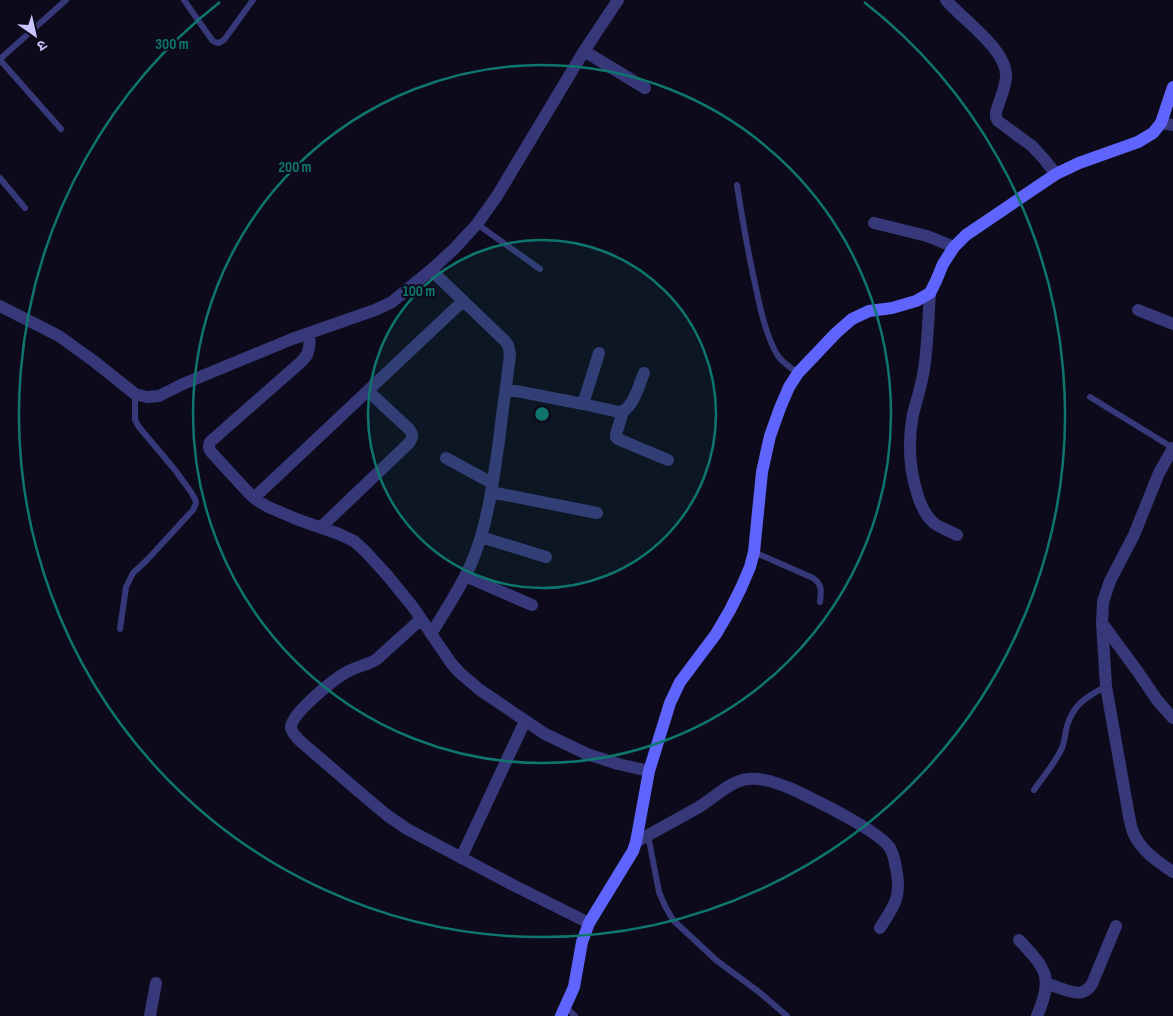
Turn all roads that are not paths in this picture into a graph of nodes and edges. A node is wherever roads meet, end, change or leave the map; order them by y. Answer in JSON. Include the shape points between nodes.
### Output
{"nodes":[{"id":1,"x":64,"y":0,"type":"edge"},
{"id":2,"x":184,"y":0,"type":"edge"},
{"id":3,"x":253,"y":0,"type":"edge"},
{"id":4,"x":618,"y":0,"type":"edge"},
{"id":5,"x":946,"y":0,"type":"edge"},
{"id":6,"x":584,"y":51,"type":"junction"},
{"id":7,"x":0,"y":60,"type":"edge"},
{"id":8,"x":645,"y":88,"type":"dead end"},
{"id":9,"x":1173,"y":88,"type":"edge"},
{"id":10,"x":1167,"y":124,"type":"edge"},
{"id":11,"x":62,"y":129,"type":"dead end"},
{"id":12,"x":1056,"y":174,"type":"junction"},
{"id":13,"x":0,"y":178,"type":"edge"},
{"id":14,"x":737,"y":185,"type":"dead end"},
{"id":15,"x":25,"y":208,"type":"dead end"},
{"id":16,"x":874,"y":223,"type":"dead end"},
{"id":17,"x":477,"y":224,"type":"junction"},
{"id":18,"x":954,"y":247,"type":"junction"},
{"id":19,"x":540,"y":269,"type":"dead end"},
{"id":20,"x":431,"y":270,"type":"junction"},
{"id":21,"x":930,"y":292,"type":"junction"},
{"id":22,"x":463,"y":301,"type":"junction"},
{"id":23,"x":0,"y":306,"type":"edge"},
{"id":24,"x":1138,"y":310,"type":"dead end"},
{"id":25,"x":1173,"y":324,"type":"edge"},
{"id":26,"x":310,"y":333,"type":"junction"},
{"id":27,"x":599,"y":353,"type":"dead end"},
{"id":28,"x":644,"y":373,"type":"dead end"},
{"id":29,"x":798,"y":373,"type":"junction"},
{"id":30,"x":506,"y":389,"type":"junction"},
{"id":31,"x":368,"y":390,"type":"junction"},
{"id":32,"x":136,"y":394,"type":"junction"},
{"id":33,"x":1090,"y":397,"type":"dead end"},
{"id":34,"x":583,"y":404,"type":"junction"},
{"id":35,"x":623,"y":412,"type":"junction"},
{"id":36,"x":1173,"y":448,"type":"edge"},
{"id":37,"x":446,"y":458,"type":"dead end"},
{"id":38,"x":668,"y":460,"type":"dead end"},
{"id":39,"x":491,"y":487,"type":"junction"},
{"id":40,"x":254,"y":498,"type":"junction"},
{"id":41,"x":597,"y":513,"type":"dead end"},
{"id":42,"x":321,"y":527,"type":"junction"},
{"id":43,"x":957,"y":535,"type":"dead end"},
{"id":44,"x":481,"y":536,"type":"junction"},
{"id":45,"x":754,"y":552,"type":"junction"},
{"id":46,"x":546,"y":557,"type":"dead end"},
{"id":47,"x":465,"y":576,"type":"junction"},
{"id":48,"x":820,"y":602,"type":"dead end"},
{"id":49,"x":532,"y":604,"type":"dead end"},
{"id":50,"x":421,"y":619,"type":"junction"},
{"id":51,"x":1102,"y":623,"type":"junction"},
{"id":52,"x":120,"y":629,"type":"dead end"},
{"id":53,"x":431,"y":634,"type":"junction"},
{"id":54,"x":1106,"y":686,"type":"junction"},
{"id":55,"x":1173,"y":718,"type":"edge"},
{"id":56,"x":525,"y":721,"type":"junction"},
{"id":57,"x":649,"y":771,"type":"junction"},
{"id":58,"x":1034,"y":790,"type":"dead end"},
{"id":59,"x":648,"y":835,"type":"junction"},
{"id":60,"x":636,"y":842,"type":"junction"},
{"id":61,"x":461,"y":858,"type":"junction"},
{"id":62,"x":1173,"y":872,"type":"edge"},
{"id":63,"x":589,"y":924,"type":"junction"},
{"id":64,"x":1116,"y":926,"type":"dead end"},
{"id":65,"x":880,"y":928,"type":"dead end"},
{"id":66,"x":1019,"y":940,"type":"dead end"},
{"id":67,"x":156,"y":983,"type":"dead end"},
{"id":68,"x":1046,"y":983,"type":"junction"},
{"id":69,"x":563,"y":1011,"type":"edge"},
{"id":70,"x":150,"y":1016,"type":"edge"},
{"id":71,"x":575,"y":1016,"type":"edge"},
{"id":72,"x":787,"y":1016,"type":"edge"},
{"id":73,"x":1037,"y":1016,"type":"edge"}],
"edges":[{"from":1,"to":7,"type":"lane"},
{"from":2,"to":3,"type":"lane","via":[[212,40],[220,43]]},
{"from":4,"to":6,"type":"street"},
{"from":5,"to":12,"type":"street","via":[[992,45],[1005,66],[1006,78],[996,112],[998,121],[1032,146]]},
{"from":6,"to":8,"type":"street"},
{"from":6,"to":17,"type":"street"},
{"from":7,"to":11,"type":"lane"},
{"from":9,"to":10,"type":"street"},
{"from":10,"to":12,"type":"street","via":[[1138,142]]},
{"from":12,"to":18,"type":"street"},
{"from":13,"to":15,"type":"lane"},
{"from":14,"to":29,"type":"lane","via":[[765,326],[779,358]]},
{"from":16,"to":18,"type":"street","via":[[928,236]]},
{"from":17,"to":19,"type":"lane"},
{"from":17,"to":20,"type":"street"},
{"from":18,"to":21,"type":"street","via":[[942,264]]},
{"from":20,"to":22,"type":"street"},
{"from":20,"to":26,"type":"street","via":[[392,302]]},
{"from":21,"to":29,"type":"street","via":[[916,301],[870,311],[852,319]]},
{"from":21,"to":43,"type":"street","via":[[925,361],[910,434],[910,456],[913,480],[926,515]]},
{"from":22,"to":30,"type":"street","via":[[508,345]]},
{"from":22,"to":31,"type":"street"},
{"from":23,"to":32,"type":"street","via":[[59,336]]},
{"from":24,"to":25,"type":"street"},
{"from":26,"to":32,"type":"street","via":[[159,396]]},
{"from":26,"to":40,"type":"street","via":[[310,348],[301,362],[210,442],[212,453]]},
{"from":27,"to":34,"type":"street"},
{"from":28,"to":35,"type":"street","via":[[630,405]]},
{"from":29,"to":45,"type":"street","via":[[780,408],[766,454]]},
{"from":30,"to":34,"type":"street"},
{"from":30,"to":39,"type":"street"},
{"from":31,"to":40,"type":"street"},
{"from":31,"to":42,"type":"street","via":[[409,428],[413,438]]},
{"from":32,"to":52,"type":"lane","via":[[139,427],[175,470],[196,503],[193,510],[132,573],[126,587]]},
{"from":33,"to":36,"type":"lane"},
{"from":34,"to":35,"type":"street"},
{"from":35,"to":38,"type":"street","via":[[616,434],[618,440]]},
{"from":36,"to":51,"type":"street","via":[[1110,581],[1103,602]]},
{"from":37,"to":39,"type":"street"},
{"from":39,"to":41,"type":"street"},
{"from":39,"to":44,"type":"street"},
{"from":40,"to":42,"type":"street","via":[[268,507]]},
{"from":42,"to":50,"type":"street","via":[[354,541],[364,550]]},
{"from":44,"to":46,"type":"street"},
{"from":44,"to":47,"type":"street"},
{"from":45,"to":48,"type":"lane","via":[[818,581],[821,586]]},
{"from":45,"to":57,"type":"street","via":[[730,610],[680,682],[670,703]]},
{"from":47,"to":49,"type":"street"},
{"from":47,"to":53,"type":"street"},
{"from":50,"to":53,"type":"street"},
{"from":50,"to":61,"type":"street","via":[[377,659],[342,675],[310,701],[291,726],[299,740],[388,816]]},
{"from":51,"to":54,"type":"street"},
{"from":51,"to":55,"type":"street"},
{"from":53,"to":56,"type":"street","via":[[460,673]]},
{"from":54,"to":58,"type":"lane","via":[[1079,703],[1072,713],[1062,748]]},
{"from":54,"to":62,"type":"street","via":[[1134,834],[1143,848]]},
{"from":56,"to":57,"type":"street","via":[[587,754]]},
{"from":56,"to":61,"type":"street"},
{"from":57,"to":60,"type":"street"},
{"from":59,"to":60,"type":"street"},
{"from":59,"to":65,"type":"street","via":[[746,779],[790,789],[873,832],[891,849],[898,876],[898,895]]},
{"from":59,"to":72,"type":"lane","via":[[659,892],[673,920],[716,960]]},
{"from":60,"to":63,"type":"street"},
{"from":61,"to":63,"type":"street"},
{"from":63,"to":69,"type":"street","via":[[582,942],[574,987]]},
{"from":64,"to":68,"type":"street","via":[[1088,990],[1076,993]]},
{"from":66,"to":68,"type":"street","via":[[1042,966]]},
{"from":67,"to":70,"type":"street"},
{"from":68,"to":73,"type":"street"},
{"from":69,"to":71,"type":"lane"}]}
